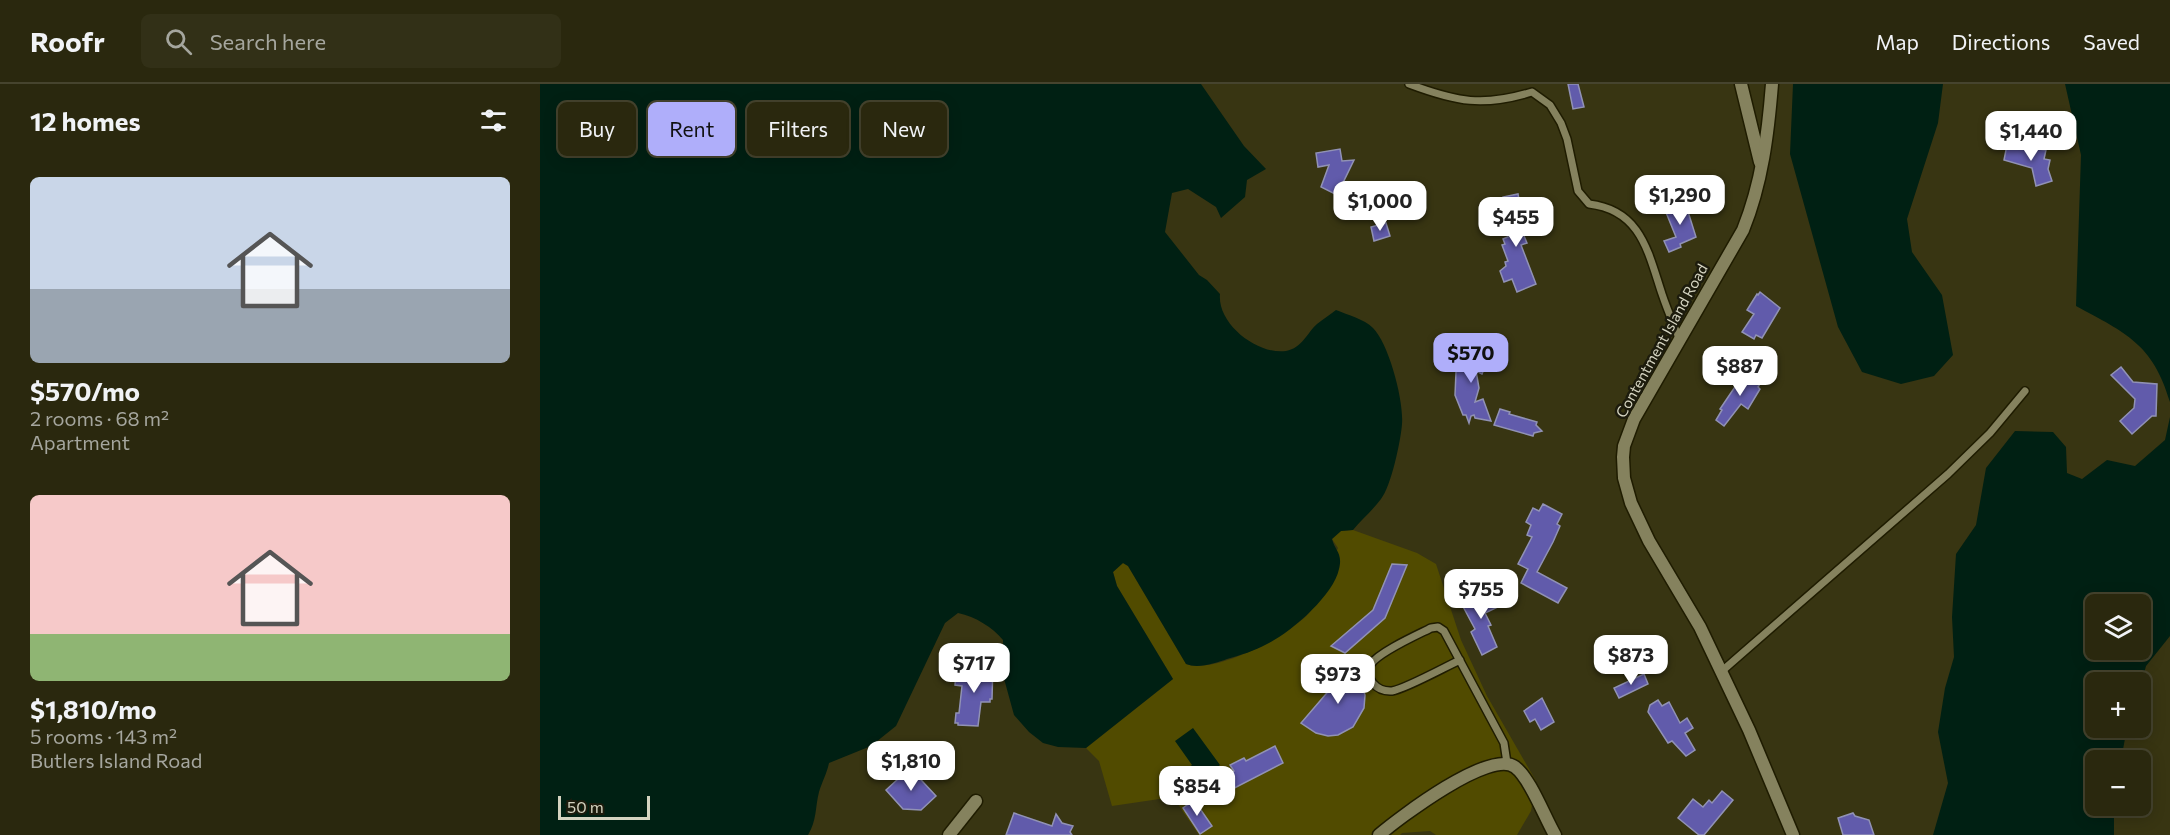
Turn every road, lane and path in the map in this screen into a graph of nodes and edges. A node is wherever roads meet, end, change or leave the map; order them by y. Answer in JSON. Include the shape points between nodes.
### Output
{"nodes":[{"id":1,"x":1409,"y":84,"type":"edge"},
{"id":2,"x":1535,"y":84,"type":"edge"},
{"id":3,"x":1741,"y":84,"type":"edge"},
{"id":4,"x":1772,"y":84,"type":"edge"},
{"id":5,"x":1532,"y":92,"type":"junction"},
{"id":6,"x":1761,"y":169,"type":"junction"},
{"id":7,"x":1679,"y":338,"type":"junction"},
{"id":8,"x":2025,"y":391,"type":"dead end"},
{"id":9,"x":1460,"y":660,"type":"junction"},
{"id":10,"x":1722,"y":671,"type":"junction"},
{"id":11,"x":1507,"y":763,"type":"junction"},
{"id":12,"x":976,"y":801,"type":"dead end"},
{"id":13,"x":949,"y":835,"type":"edge"},
{"id":14,"x":1378,"y":835,"type":"edge"},
{"id":15,"x":1555,"y":835,"type":"edge"},
{"id":16,"x":1793,"y":835,"type":"edge"}],
"edges":[{"from":1,"to":5,"type":"lane","via":[[1467,102],[1494,101]]},
{"from":2,"to":5,"type":"lane"},
{"from":3,"to":6,"type":"street"},
{"from":4,"to":6,"type":"street","name":"Contentment Island Road"},
{"from":5,"to":7,"type":"lane","via":[[1550,105],[1561,123],[1578,191],[1588,204],[1621,214],[1650,253]]},
{"from":6,"to":7,"type":"street","name":"Contentment Island Road","via":[[1755,201],[1743,230]]},
{"from":7,"to":10,"type":"street","name":"Contentment Island Road","via":[[1628,433],[1624,478],[1630,503],[1649,541]]},
{"from":8,"to":10,"type":"lane","via":[[1948,474]]},
{"from":9,"to":9,"type":"lane","via":[[1444,631],[1431,628],[1379,656],[1370,665],[1368,675],[1377,688],[1390,691]]},
{"from":9,"to":11,"type":"lane","via":[[1504,743]]},
{"from":10,"to":16,"type":"street","name":"Contentment Island Road"},
{"from":11,"to":14,"type":"street","via":[[1494,764],[1441,790]]},
{"from":11,"to":15,"type":"street","via":[[1522,774]]},
{"from":12,"to":13,"type":"street"}]}
